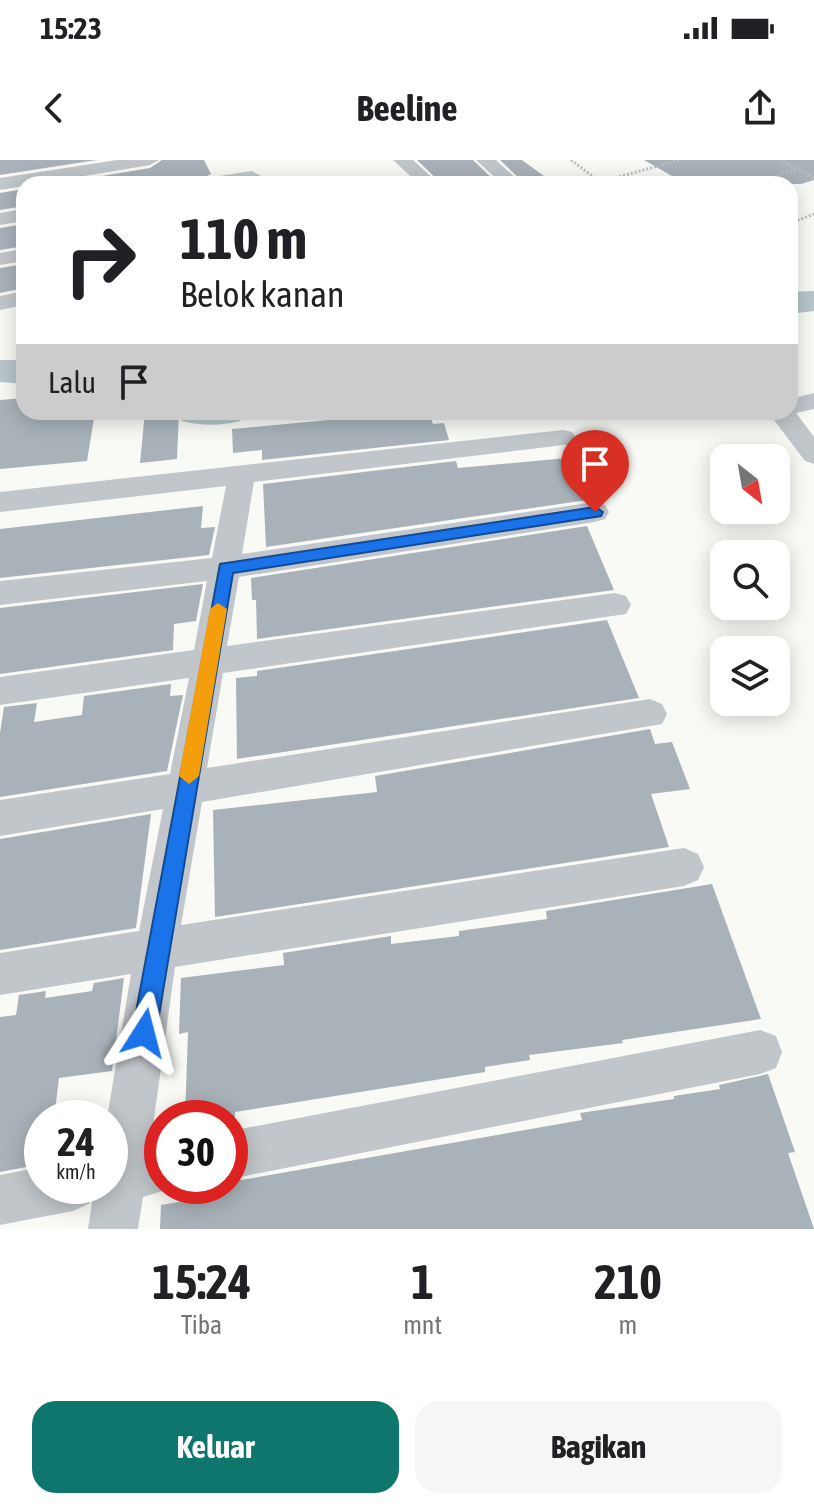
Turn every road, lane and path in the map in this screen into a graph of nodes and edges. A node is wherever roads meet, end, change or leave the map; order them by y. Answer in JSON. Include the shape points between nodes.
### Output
{"nodes":[{"id":1,"x":150,"y":160,"type":"edge"},
{"id":2,"x":236,"y":160,"type":"edge"},
{"id":3,"x":402,"y":160,"type":"edge"},
{"id":4,"x":485,"y":160,"type":"edge"},
{"id":5,"x":571,"y":160,"type":"edge"},
{"id":6,"x":680,"y":160,"type":"edge"},
{"id":7,"x":780,"y":160,"type":"edge"},
{"id":8,"x":797,"y":169,"type":"junction"},
{"id":9,"x":50,"y":176,"type":"edge"},
{"id":10,"x":252,"y":176,"type":"edge"},
{"id":11,"x":421,"y":176,"type":"edge"},
{"id":12,"x":504,"y":176,"type":"edge"},
{"id":13,"x":592,"y":176,"type":"edge"},
{"id":14,"x":625,"y":176,"type":"edge"},
{"id":15,"x":776,"y":176,"type":"edge"},
{"id":16,"x":814,"y":178,"type":"edge"},
{"id":17,"x":787,"y":420,"type":"edge"},
{"id":18,"x":563,"y":438,"type":"dead end"},
{"id":19,"x":814,"y":455,"type":"edge"},
{"id":20,"x":242,"y":474,"type":"junction"},
{"id":21,"x":0,"y":502,"type":"edge"},
{"id":22,"x":595,"y":512,"type":"dead end"},
{"id":23,"x":226,"y":568,"type":"junction"},
{"id":24,"x":0,"y":593,"type":"edge"},
{"id":25,"x":615,"y":605,"type":"dead end"},
{"id":26,"x":208,"y":660,"type":"junction"},
{"id":27,"x":0,"y":691,"type":"edge"},
{"id":28,"x":650,"y":714,"type":"dead end"},
{"id":29,"x":187,"y":787,"type":"junction"},
{"id":30,"x":0,"y":818,"type":"edge"},
{"id":31,"x":684,"y":867,"type":"dead end"},
{"id":32,"x":157,"y":947,"type":"junction"},
{"id":33,"x":0,"y":974,"type":"edge"},
{"id":34,"x":760,"y":1052,"type":"dead end"},
{"id":35,"x":248,"y":1152,"type":"edge"},
{"id":36,"x":131,"y":1175,"type":"edge"},
{"id":37,"x":24,"y":1195,"type":"edge"},
{"id":38,"x":0,"y":1200,"type":"edge"},
{"id":39,"x":113,"y":1229,"type":"edge"}],
"edges":[{"from":1,"to":9,"type":"street"},
{"from":2,"to":10,"type":"street"},
{"from":3,"to":11,"type":"street"},
{"from":4,"to":12,"type":"street"},
{"from":5,"to":13,"type":"path"},
{"from":6,"to":14,"type":"path"},
{"from":7,"to":8,"type":"path"},
{"from":8,"to":15,"type":"path"},
{"from":8,"to":16,"type":"path"},
{"from":17,"to":19,"type":"street"},
{"from":18,"to":20,"type":"street"},
{"from":20,"to":21,"type":"street"},
{"from":20,"to":23,"type":"street"},
{"from":22,"to":23,"type":"street"},
{"from":23,"to":24,"type":"street"},
{"from":23,"to":26,"type":"street"},
{"from":25,"to":26,"type":"street"},
{"from":26,"to":27,"type":"street"},
{"from":26,"to":29,"type":"street"},
{"from":28,"to":29,"type":"street"},
{"from":29,"to":30,"type":"street"},
{"from":29,"to":32,"type":"street"},
{"from":31,"to":32,"type":"street"},
{"from":32,"to":33,"type":"street"},
{"from":32,"to":36,"type":"street"},
{"from":34,"to":35,"type":"street"},
{"from":36,"to":39,"type":"street"},
{"from":37,"to":38,"type":"street"}]}
